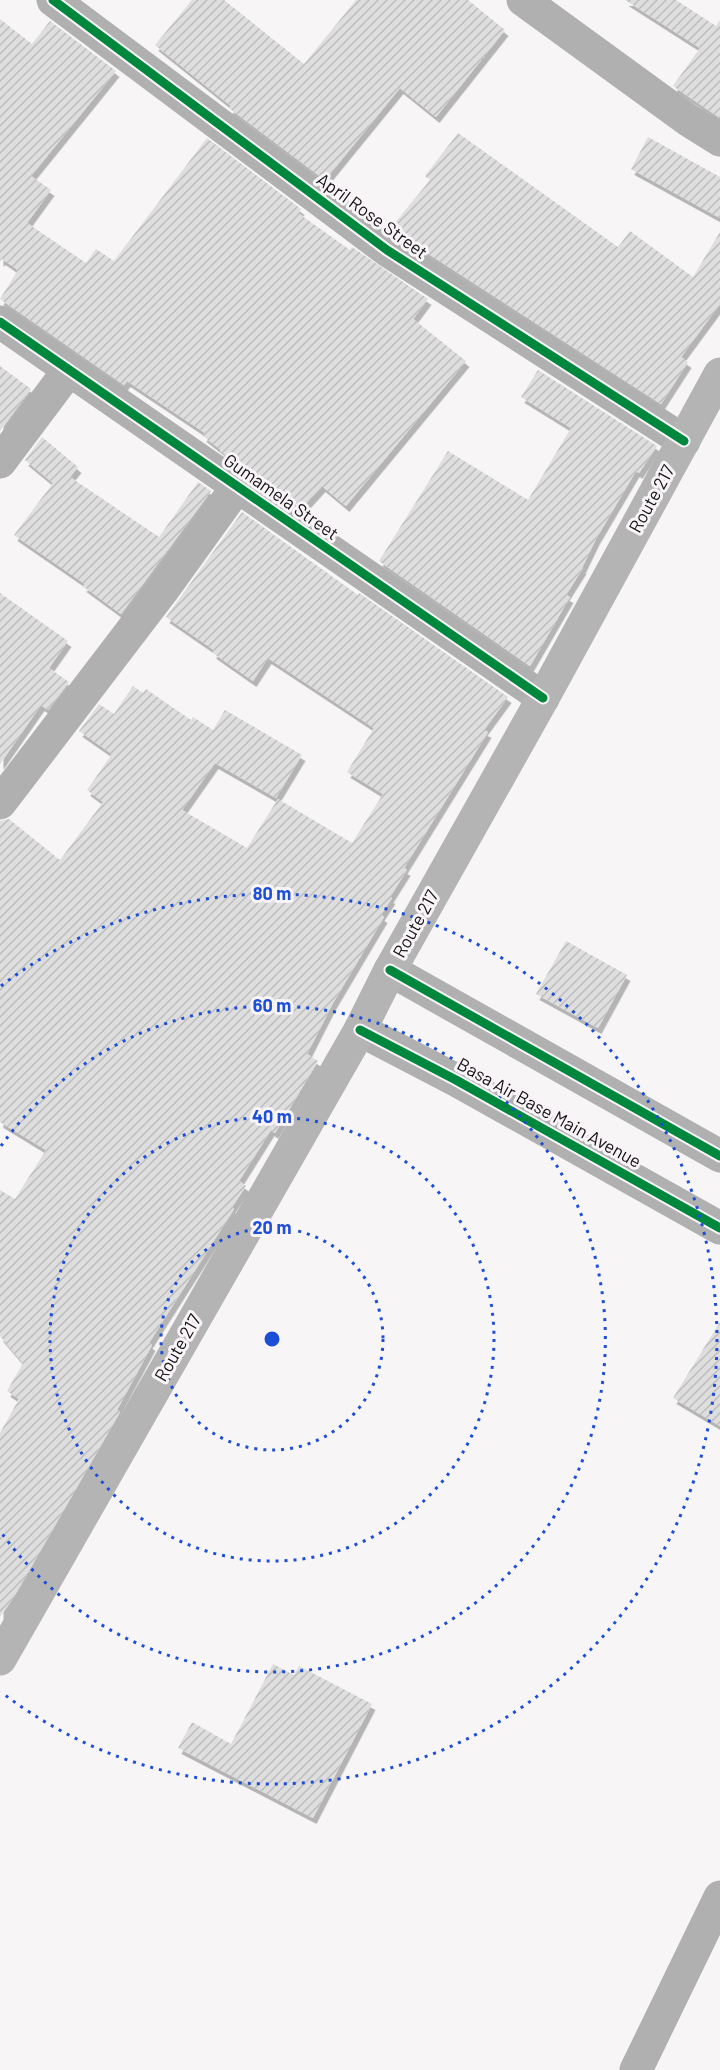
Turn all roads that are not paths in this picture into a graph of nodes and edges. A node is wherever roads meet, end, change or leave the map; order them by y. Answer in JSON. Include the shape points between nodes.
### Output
{"nodes":[{"id":1,"x":52,"y":0,"type":"edge"},
{"id":2,"x":523,"y":0,"type":"edge"},
{"id":3,"x":720,"y":140,"type":"edge"},
{"id":4,"x":0,"y":322,"type":"edge"},
{"id":5,"x":69,"y":370,"type":"junction"},
{"id":6,"x":720,"y":374,"type":"edge"},
{"id":7,"x":684,"y":441,"type":"junction"},
{"id":8,"x":0,"y":462,"type":"edge"},
{"id":9,"x":237,"y":487,"type":"junction"},
{"id":10,"x":543,"y":698,"type":"junction"},
{"id":11,"x":0,"y":803,"type":"edge"},
{"id":12,"x":390,"y":970,"type":"junction"},
{"id":13,"x":360,"y":1030,"type":"junction"},
{"id":14,"x":714,"y":1145,"type":"edge"},
{"id":15,"x":720,"y":1228,"type":"edge"},
{"id":16,"x":0,"y":1659,"type":"edge"},
{"id":17,"x":720,"y":1897,"type":"edge"},
{"id":18,"x":636,"y":2070,"type":"edge"}],
"edges":[{"from":1,"to":7,"type":"street","name":"April Rose Street","via":[[387,250]]},
{"from":2,"to":3,"type":"street"},
{"from":4,"to":5,"type":"street","name":"Gumamela Street"},
{"from":5,"to":8,"type":"street"},
{"from":5,"to":9,"type":"street","name":"Gumamela Street"},
{"from":6,"to":7,"type":"main road","name":"Route 217"},
{"from":7,"to":10,"type":"main road","name":"Route 217"},
{"from":9,"to":10,"type":"street","name":"Gumamela Street"},
{"from":9,"to":11,"type":"street"},
{"from":10,"to":12,"type":"main road","name":"Route 217"},
{"from":12,"to":13,"type":"main road","name":"Route 217"},
{"from":12,"to":14,"type":"street"},
{"from":13,"to":15,"type":"street","name":"Basa Air Base Main Avenue"},
{"from":13,"to":16,"type":"main road","name":"Route 217"},
{"from":17,"to":18,"type":"street"}]}
